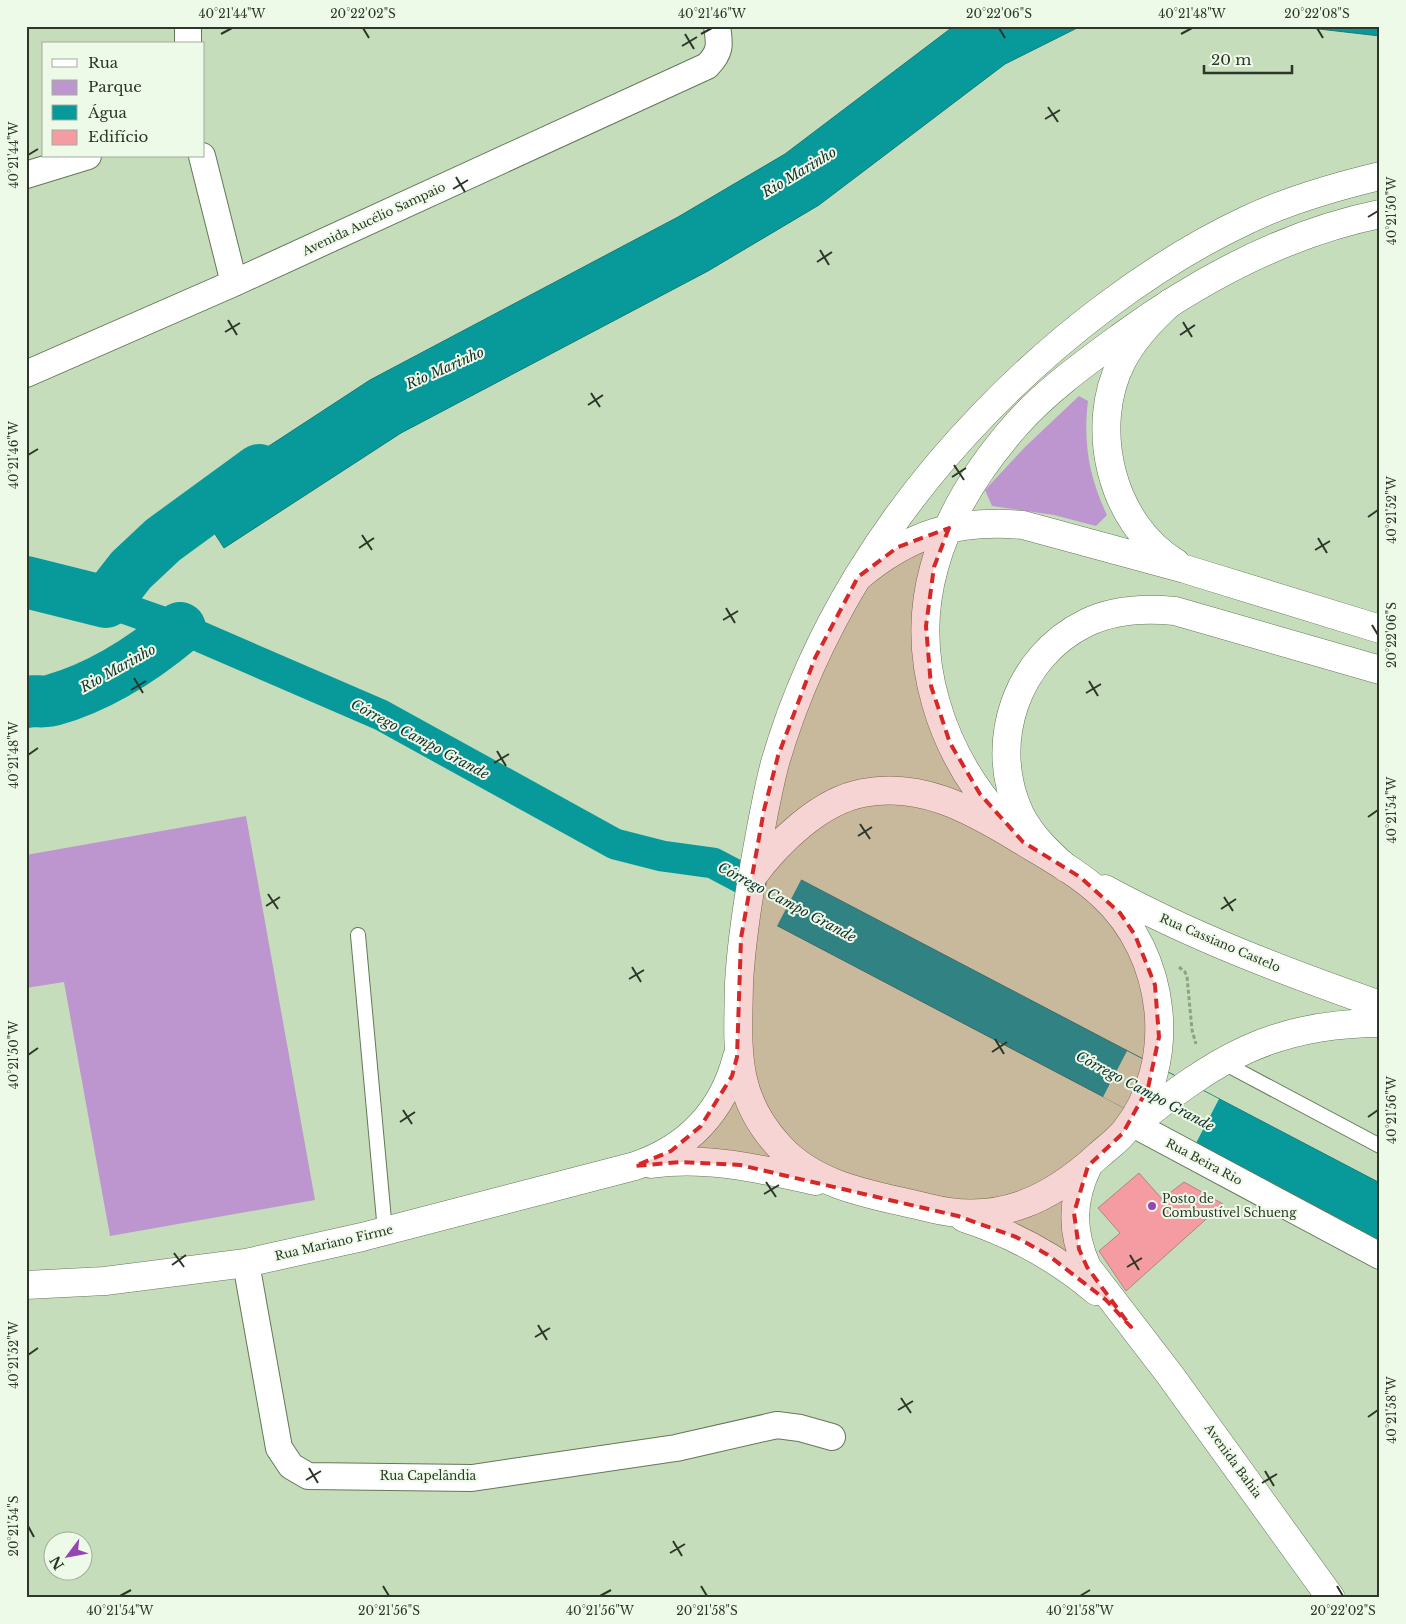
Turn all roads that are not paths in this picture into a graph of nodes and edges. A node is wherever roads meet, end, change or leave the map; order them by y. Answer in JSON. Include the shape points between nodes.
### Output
{"nodes":[{"id":1,"x":188,"y":26,"type":"edge"},
{"id":2,"x":717,"y":26,"type":"edge"},
{"id":3,"x":188,"y":42,"type":"edge"},
{"id":4,"x":81,"y":158,"type":"edge"},
{"id":5,"x":203,"y":158,"type":"edge"},
{"id":6,"x":26,"y":175,"type":"edge"},
{"id":7,"x":1380,"y":176,"type":"edge"},
{"id":8,"x":1380,"y":214,"type":"edge"},
{"id":9,"x":234,"y":283,"type":"junction"},
{"id":10,"x":1170,"y":303,"type":"junction"},
{"id":11,"x":26,"y":374,"type":"edge"},
{"id":12,"x":949,"y":528,"type":"junction"},
{"id":13,"x":1185,"y":569,"type":"junction"},
{"id":14,"x":858,"y":578,"type":"junction"},
{"id":15,"x":1380,"y":629,"type":"edge"},
{"id":16,"x":1380,"y":670,"type":"edge"},
{"id":17,"x":1023,"y":842,"type":"junction"},
{"id":18,"x":763,"y":851,"type":"junction"},
{"id":19,"x":1066,"y":868,"type":"junction"},
{"id":20,"x":358,"y":935,"type":"dead end"},
{"id":21,"x":1380,"y":1005,"type":"edge"},
{"id":22,"x":1380,"y":1023,"type":"edge"},
{"id":23,"x":737,"y":1057,"type":"junction"},
{"id":24,"x":1221,"y":1061,"type":"junction"},
{"id":25,"x":1134,"y":1122,"type":"junction"},
{"id":26,"x":1380,"y":1146,"type":"edge"},
{"id":27,"x":635,"y":1166,"type":"junction"},
{"id":28,"x":1088,"y":1166,"type":"junction"},
{"id":29,"x":832,"y":1184,"type":"junction"},
{"id":30,"x":958,"y":1216,"type":"junction"},
{"id":31,"x":385,"y":1231,"type":"junction"},
{"id":32,"x":1380,"y":1256,"type":"edge"},
{"id":33,"x":246,"y":1262,"type":"junction"},
{"id":34,"x":26,"y":1285,"type":"edge"},
{"id":35,"x":1131,"y":1327,"type":"junction"},
{"id":36,"x":832,"y":1436,"type":"dead end"},
{"id":37,"x":1331,"y":1598,"type":"edge"}],
"edges":[{"from":1,"to":3,"type":"street"},
{"from":2,"to":9,"type":"street","name":"Avenida Aucélio Sampaio","via":[[718,55],[707,66]]},
{"from":4,"to":6,"type":"street"},
{"from":5,"to":9,"type":"street"},
{"from":7,"to":14,"type":"main road","via":[[1332,188],[1244,221],[1163,268],[1078,329],[993,405],[945,456],[908,503]]},
{"from":8,"to":10,"type":"main road","via":[[1322,230],[1273,249],[1231,268]]},
{"from":9,"to":11,"type":"street","name":"Avenida Aucélio Sampaio"},
{"from":10,"to":12,"type":"main road","via":[[1039,401],[980,471]]},
{"from":10,"to":13,"type":"main road","via":[[1140,334],[1121,362],[1107,412],[1106,438],[1114,483],[1136,524],[1167,558]]},
{"from":12,"to":13,"type":"main road","via":[[996,523],[1023,525]]},
{"from":12,"to":14,"type":"main road","via":[[898,548]]},
{"from":12,"to":17,"type":"main road","via":[[934,568],[928,597],[927,656],[931,686],[939,715],[963,769],[980,794]]},
{"from":13,"to":15,"type":"main road"},
{"from":14,"to":18,"type":"main road","via":[[815,658],[791,715],[772,776]]},
{"from":16,"to":19,"type":"main road","via":[[1175,611],[1152,609],[1108,615],[1086,622],[1049,648],[1022,684],[1010,719],[1006,749],[1007,771],[1020,814],[1046,851]]},
{"from":17,"to":18,"type":"main road","via":[[979,814],[956,804],[934,796],[888,790],[843,798]]},
{"from":17,"to":19,"type":"main road"},
{"from":18,"to":23,"type":"main road","via":[[753,876],[743,921]]},
{"from":19,"to":21,"type":"main road","name":"Rua Cassiano Castelo","via":[[1176,926],[1241,954]]},
{"from":19,"to":25,"type":"main road","via":[[1120,913],[1135,936],[1155,985],[1159,1038],[1155,1066]]},
{"from":20,"to":31,"type":"lane"},
{"from":22,"to":24,"type":"main road","via":[[1300,1031]]},
{"from":23,"to":27,"type":"main road","via":[[724,1094],[701,1126],[671,1150]]},
{"from":23,"to":29,"type":"main road","via":[[749,1098],[764,1128],[794,1161]]},
{"from":24,"to":25,"type":"main road"},
{"from":24,"to":26,"type":"lane"},
{"from":25,"to":28,"type":"main road"},
{"from":25,"to":32,"type":"street","name":"Rua Beira Rio"},
{"from":27,"to":29,"type":"main road","via":[[710,1162]]},
{"from":27,"to":31,"type":"main road","name":"Rua Mariano Firme"},
{"from":28,"to":30,"type":"main road","via":[[1036,1199],[1011,1209]]},
{"from":28,"to":35,"type":"main road","name":"Avenida Bahia","via":[[1081,1180],[1074,1213],[1079,1249],[1087,1267]]},
{"from":29,"to":30,"type":"main road","name":"Avenida Bahia"},
{"from":30,"to":35,"type":"main road","name":"Avenida Bahia","via":[[1016,1237],[1048,1255],[1106,1300]]},
{"from":31,"to":33,"type":"main road","name":"Rua Mariano Firme"},
{"from":33,"to":34,"type":"main road","name":"Rua Mariano Firme","via":[[105,1281]]},
{"from":33,"to":36,"type":"street","name":"Rua Capelândia","via":[[279,1448],[291,1466],[308,1476],[472,1478],[676,1448],[777,1425]]},
{"from":35,"to":37,"type":"main road","name":"Avenida Bahia","via":[[1170,1375]]}]}
